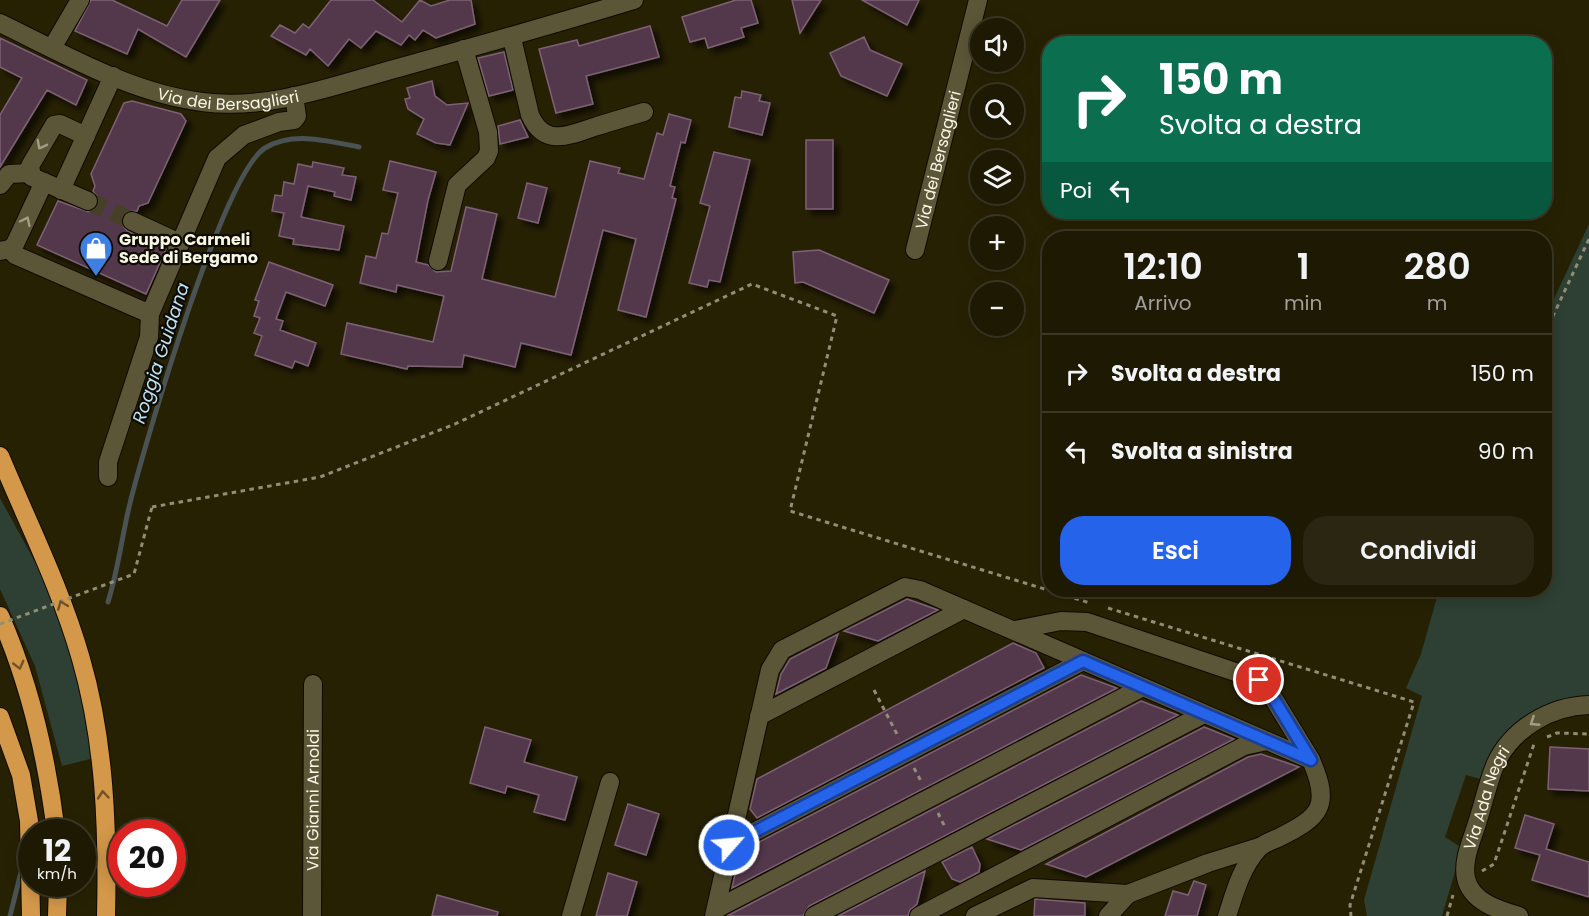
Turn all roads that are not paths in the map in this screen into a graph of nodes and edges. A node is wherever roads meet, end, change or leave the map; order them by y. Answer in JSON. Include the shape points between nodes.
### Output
{"nodes":[{"id":1,"x":80,"y":0,"type":"edge"},
{"id":2,"x":634,"y":0,"type":"edge"},
{"id":3,"x":978,"y":0,"type":"edge"},
{"id":4,"x":0,"y":23,"type":"edge"},
{"id":5,"x":512,"y":38,"type":"junction"},
{"id":6,"x":52,"y":48,"type":"junction"},
{"id":7,"x":464,"y":50,"type":"junction"},
{"id":8,"x":113,"y":76,"type":"junction"},
{"id":9,"x":294,"y":96,"type":"junction"},
{"id":10,"x":644,"y":112,"type":"dead end"},
{"id":11,"x":86,"y":136,"type":"junction"},
{"id":12,"x":37,"y":178,"type":"junction"},
{"id":13,"x":0,"y":184,"type":"edge"},
{"id":14,"x":61,"y":190,"type":"junction"},
{"id":15,"x":88,"y":201,"type":"tunnel mouth"},
{"id":16,"x":132,"y":221,"type":"tunnel mouth"},
{"id":17,"x":180,"y":243,"type":"junction"},
{"id":18,"x":5,"y":250,"type":"edge"},
{"id":19,"x":915,"y":250,"type":"dead end"},
{"id":20,"x":438,"y":261,"type":"dead end"},
{"id":21,"x":150,"y":315,"type":"junction"},
{"id":22,"x":0,"y":456,"type":"edge"},
{"id":23,"x":108,"y":477,"type":"dead end"},
{"id":24,"x":964,"y":609,"type":"junction"},
{"id":25,"x":0,"y":616,"type":"edge"},
{"id":26,"x":1013,"y":631,"type":"junction"},
{"id":27,"x":1083,"y":661,"type":"junction"},
{"id":28,"x":313,"y":684,"type":"dead end"},
{"id":29,"x":1143,"y":687,"type":"junction"},
{"id":30,"x":1589,"y":705,"type":"edge"},
{"id":31,"x":1204,"y":714,"type":"junction"},
{"id":32,"x":759,"y":716,"type":"junction"},
{"id":33,"x":0,"y":717,"type":"edge"},
{"id":34,"x":0,"y":740,"type":"edge"},
{"id":35,"x":1267,"y":741,"type":"junction"},
{"id":36,"x":1311,"y":760,"type":"junction"},
{"id":37,"x":610,"y":782,"type":"dead end"},
{"id":38,"x":21,"y":819,"type":"edge"},
{"id":39,"x":29,"y":819,"type":"edge"},
{"id":40,"x":54,"y":819,"type":"edge"},
{"id":41,"x":729,"y":845,"type":"junction"},
{"id":42,"x":1259,"y":847,"type":"junction"},
{"id":43,"x":1128,"y":894,"type":"junction"},
{"id":44,"x":30,"y":897,"type":"edge"},
{"id":45,"x":58,"y":897,"type":"edge"},
{"id":46,"x":715,"y":912,"type":"edge"},
{"id":47,"x":31,"y":916,"type":"edge"},
{"id":48,"x":57,"y":916,"type":"edge"},
{"id":49,"x":106,"y":916,"type":"edge"},
{"id":50,"x":312,"y":916,"type":"edge"},
{"id":51,"x":572,"y":916,"type":"edge"},
{"id":52,"x":814,"y":916,"type":"edge"},
{"id":53,"x":919,"y":916,"type":"edge"},
{"id":54,"x":975,"y":916,"type":"edge"},
{"id":55,"x":1108,"y":916,"type":"edge"},
{"id":56,"x":1227,"y":916,"type":"edge"},
{"id":57,"x":1519,"y":916,"type":"edge"}],
"edges":[{"from":1,"to":6,"type":"street"},
{"from":2,"to":5,"type":"street","name":"Via dei Bersaglieri"},
{"from":3,"to":19,"type":"street","name":"Via dei Bersaglieri"},
{"from":4,"to":6,"type":"street","name":"Via dei Bersaglieri"},
{"from":5,"to":7,"type":"street","name":"Via dei Bersaglieri"},
{"from":5,"to":10,"type":"street","via":[[530,115],[541,131],[563,137]]},
{"from":6,"to":8,"type":"street","name":"Via dei Bersaglieri"},
{"from":7,"to":9,"type":"street","name":"Via dei Bersaglieri"},
{"from":7,"to":20,"type":"street","via":[[488,132],[489,151],[457,186]]},
{"from":8,"to":9,"type":"street","name":"Via dei Bersaglieri","via":[[155,92],[203,102],[256,104]]},
{"from":8,"to":11,"type":"street"},
{"from":9,"to":17,"type":"street","via":[[294,120],[244,135],[217,158]]},
{"from":11,"to":12,"type":"street","one_way":true,"via":[[54,125],[35,157]]},
{"from":11,"to":14,"type":"street"},
{"from":12,"to":13,"type":"street","via":[[9,174]]},
{"from":12,"to":14,"type":"street"},
{"from":18,"to":12,"type":"street","one_way":true,"via":[[15,244]]},
{"from":14,"to":15,"type":"street"},
{"from":16,"to":17,"type":"street"},
{"from":17,"to":21,"type":"street"},
{"from":18,"to":21,"type":"street"},
{"from":21,"to":23,"type":"street","via":[[149,337],[108,462]]},
{"from":49,"to":22,"type":"highway","one_way":true,"via":[[104,806],[92,701],[61,601]]},
{"from":24,"to":26,"type":"street"},
{"from":24,"to":32,"type":"street"},
{"from":24,"to":32,"type":"street","via":[[905,587],[782,650],[770,670]]},
{"from":25,"to":40,"type":"highway","one_way":true,"via":[[16,651]]},
{"from":26,"to":27,"type":"street"},
{"from":26,"to":36,"type":"street","via":[[1061,621],[1087,622],[1259,680]]},
{"from":27,"to":29,"type":"street"},
{"from":27,"to":41,"type":"street"},
{"from":28,"to":50,"type":"street","name":"Via Gianni Arnoldi"},
{"from":29,"to":31,"type":"street"},
{"from":29,"to":46,"type":"street"},
{"from":30,"to":57,"type":"street","name":"Via Ada Negri","one_way":true,"via":[[1545,715],[1511,741],[1496,763],[1465,861],[1466,879],[1476,896],[1495,909]]},
{"from":31,"to":35,"type":"street"},
{"from":31,"to":52,"type":"street"},
{"from":32,"to":41,"type":"street"},
{"from":33,"to":39,"type":"highway","via":[[21,775]]},
{"from":34,"to":38,"type":"highway","via":[[13,776]]},
{"from":35,"to":36,"type":"street"},
{"from":35,"to":53,"type":"street","via":[[1244,746]]},
{"from":36,"to":42,"type":"street","via":[[1322,785],[1320,802],[1307,823]]},
{"from":37,"to":51,"type":"street"},
{"from":41,"to":46,"type":"street"},
{"from":42,"to":43,"type":"street"},
{"from":42,"to":56,"type":"street","via":[[1242,872]]},
{"from":43,"to":54,"type":"street","via":[[1033,888]]},
{"from":43,"to":55,"type":"street"},
{"from":44,"to":47,"type":"highway"},
{"from":45,"to":48,"type":"highway"}]}
